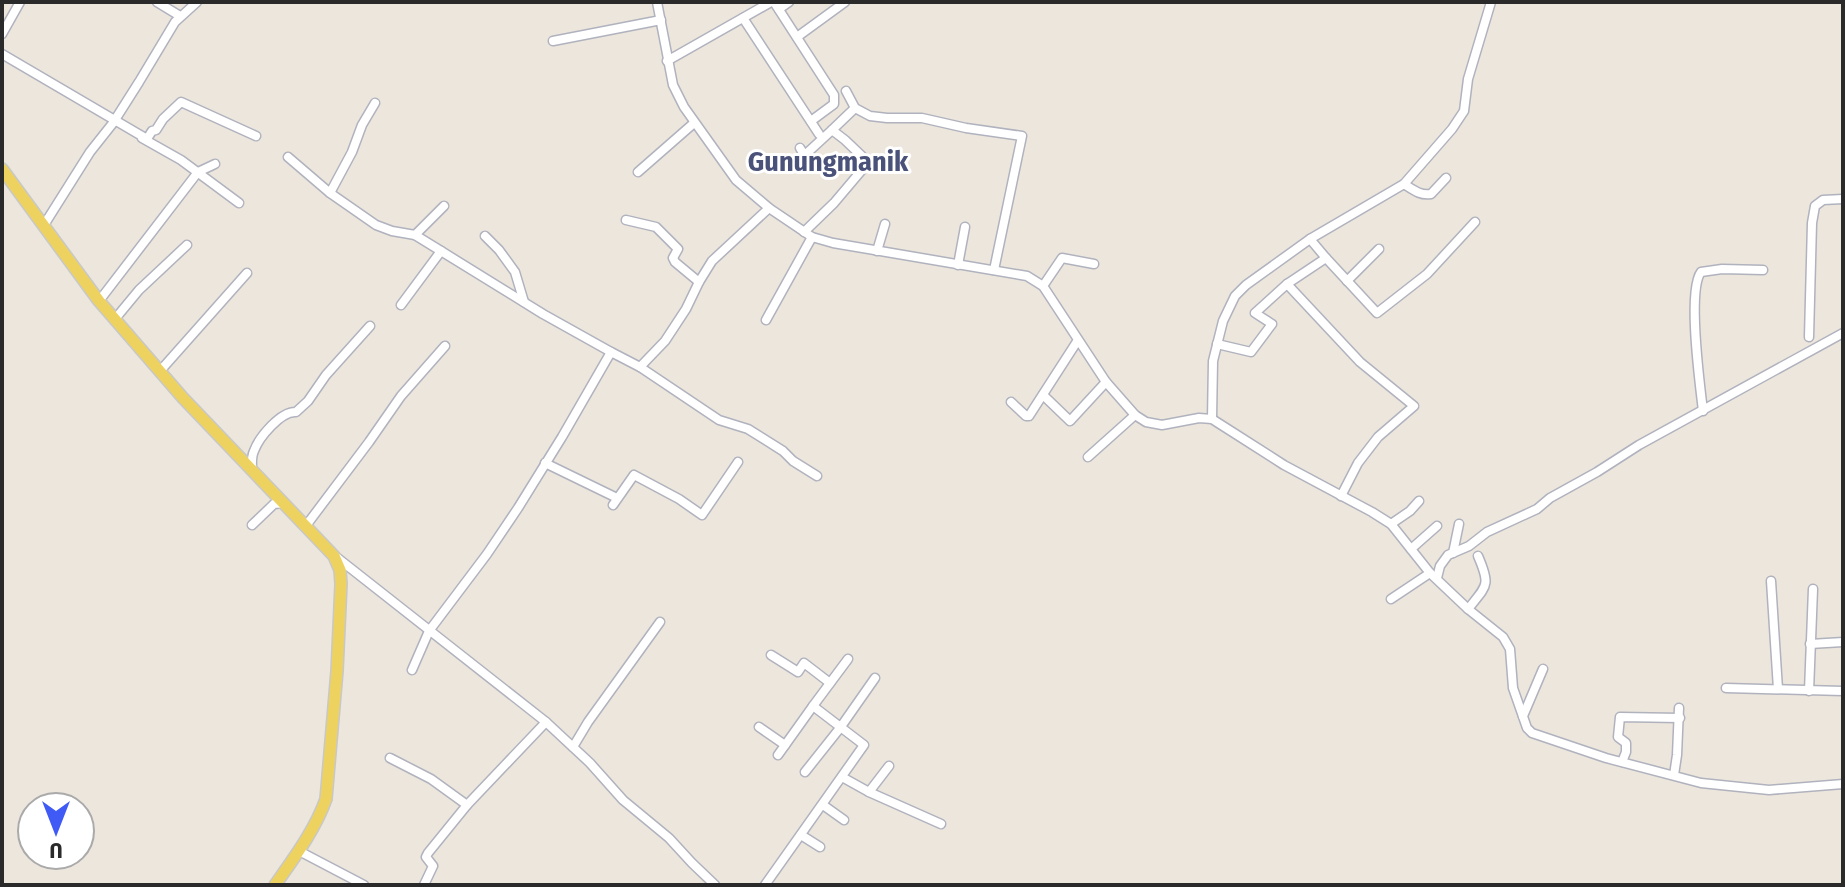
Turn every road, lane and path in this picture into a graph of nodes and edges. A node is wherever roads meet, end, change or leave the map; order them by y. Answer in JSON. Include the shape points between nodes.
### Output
{"nodes":[{"id":1,"x":20,"y":2,"type":"edge"},
{"id":2,"x":157,"y":2,"type":"edge"},
{"id":3,"x":197,"y":2,"type":"edge"},
{"id":4,"x":657,"y":2,"type":"edge"},
{"id":5,"x":789,"y":2,"type":"edge"},
{"id":6,"x":845,"y":2,"type":"edge"},
{"id":7,"x":1491,"y":2,"type":"edge"},
{"id":8,"x":775,"y":4,"type":"edge"},
{"id":9,"x":180,"y":16,"type":"junction"},
{"id":10,"x":743,"y":18,"type":"junction"},
{"id":11,"x":661,"y":20,"type":"junction"},
{"id":12,"x":2,"y":34,"type":"edge"},
{"id":13,"x":797,"y":37,"type":"junction"},
{"id":14,"x":553,"y":41,"type":"dead end"},
{"id":15,"x":2,"y":54,"type":"edge"},
{"id":16,"x":667,"y":61,"type":"junction"},
{"id":17,"x":846,"y":91,"type":"dead end"},
{"id":18,"x":375,"y":103,"type":"dead end"},
{"id":19,"x":855,"y":108,"type":"junction"},
{"id":20,"x":114,"y":121,"type":"junction"},
{"id":21,"x":811,"y":121,"type":"junction"},
{"id":22,"x":694,"y":123,"type":"junction"},
{"id":23,"x":832,"y":130,"type":"junction"},
{"id":24,"x":819,"y":134,"type":"dead end"},
{"id":25,"x":256,"y":136,"type":"dead end"},
{"id":26,"x":800,"y":148,"type":"dead end"},
{"id":27,"x":288,"y":157,"type":"dead end"},
{"id":28,"x":215,"y":164,"type":"dead end"},
{"id":29,"x":2,"y":169,"type":"edge"},
{"id":30,"x":198,"y":172,"type":"junction"},
{"id":31,"x":638,"y":172,"type":"dead end"},
{"id":32,"x":1446,"y":178,"type":"dead end"},
{"id":33,"x":1404,"y":184,"type":"junction"},
{"id":34,"x":330,"y":193,"type":"junction"},
{"id":35,"x":1843,"y":199,"type":"edge"},
{"id":36,"x":239,"y":203,"type":"dead end"},
{"id":37,"x":444,"y":206,"type":"dead end"},
{"id":38,"x":769,"y":208,"type":"junction"},
{"id":39,"x":626,"y":220,"type":"dead end"},
{"id":40,"x":1475,"y":222,"type":"dead end"},
{"id":41,"x":885,"y":224,"type":"dead end"},
{"id":42,"x":44,"y":225,"type":"junction"},
{"id":43,"x":965,"y":227,"type":"dead end"},
{"id":44,"x":804,"y":232,"type":"junction"},
{"id":45,"x":415,"y":235,"type":"junction"},
{"id":46,"x":485,"y":236,"type":"dead end"},
{"id":47,"x":812,"y":237,"type":"junction"},
{"id":48,"x":1310,"y":239,"type":"junction"},
{"id":49,"x":187,"y":245,"type":"dead end"},
{"id":50,"x":1379,"y":249,"type":"dead end"},
{"id":51,"x":441,"y":251,"type":"junction"},
{"id":52,"x":877,"y":251,"type":"junction"},
{"id":53,"x":1326,"y":258,"type":"junction"},
{"id":54,"x":1094,"y":264,"type":"dead end"},
{"id":55,"x":958,"y":265,"type":"junction"},
{"id":56,"x":994,"y":270,"type":"junction"},
{"id":57,"x":1763,"y":270,"type":"dead end"},
{"id":58,"x":247,"y":273,"type":"dead end"},
{"id":59,"x":1347,"y":281,"type":"junction"},
{"id":60,"x":699,"y":282,"type":"junction"},
{"id":61,"x":1287,"y":284,"type":"junction"},
{"id":62,"x":1043,"y":286,"type":"junction"},
{"id":63,"x":99,"y":301,"type":"junction"},
{"id":64,"x":524,"y":303,"type":"junction"},
{"id":65,"x":401,"y":305,"type":"dead end"},
{"id":66,"x":115,"y":319,"type":"junction"},
{"id":67,"x":766,"y":320,"type":"dead end"},
{"id":68,"x":370,"y":326,"type":"dead end"},
{"id":69,"x":1843,"y":333,"type":"edge"},
{"id":70,"x":1809,"y":337,"type":"dead end"},
{"id":71,"x":1078,"y":340,"type":"junction"},
{"id":72,"x":1217,"y":344,"type":"junction"},
{"id":73,"x":445,"y":346,"type":"dead end"},
{"id":74,"x":611,"y":352,"type":"junction"},
{"id":75,"x":640,"y":367,"type":"junction"},
{"id":76,"x":160,"y":371,"type":"junction"},
{"id":77,"x":1106,"y":382,"type":"junction"},
{"id":78,"x":1043,"y":395,"type":"junction"},
{"id":79,"x":1011,"y":402,"type":"dead end"},
{"id":80,"x":1703,"y":411,"type":"junction"},
{"id":81,"x":1135,"y":415,"type":"junction"},
{"id":82,"x":1212,"y":419,"type":"junction"},
{"id":83,"x":1088,"y":457,"type":"dead end"},
{"id":84,"x":738,"y":462,"type":"dead end"},
{"id":85,"x":545,"y":463,"type":"junction"},
{"id":86,"x":252,"y":471,"type":"junction"},
{"id":87,"x":817,"y":476,"type":"dead end"},
{"id":88,"x":1341,"y":496,"type":"junction"},
{"id":89,"x":1419,"y":501,"type":"dead end"},
{"id":90,"x":284,"y":503,"type":"junction"},
{"id":91,"x":1391,"y":524,"type":"junction"},
{"id":92,"x":1459,"y":524,"type":"dead end"},
{"id":93,"x":252,"y":525,"type":"dead end"},
{"id":94,"x":1437,"y":526,"type":"dead end"},
{"id":95,"x":305,"y":527,"type":"junction"},
{"id":96,"x":1411,"y":549,"type":"junction"},
{"id":97,"x":1453,"y":553,"type":"junction"},
{"id":98,"x":334,"y":556,"type":"junction"},
{"id":99,"x":1478,"y":556,"type":"dead end"},
{"id":100,"x":1434,"y":576,"type":"junction"},
{"id":101,"x":1771,"y":581,"type":"dead end"},
{"id":102,"x":1813,"y":589,"type":"dead end"},
{"id":103,"x":1391,"y":599,"type":"dead end"},
{"id":104,"x":1468,"y":609,"type":"junction"},
{"id":105,"x":660,"y":622,"type":"dead end"},
{"id":106,"x":429,"y":631,"type":"junction"},
{"id":107,"x":1843,"y":642,"type":"edge"},
{"id":108,"x":1810,"y":644,"type":"junction"},
{"id":109,"x":771,"y":655,"type":"dead end"},
{"id":110,"x":848,"y":659,"type":"dead end"},
{"id":111,"x":1543,"y":669,"type":"dead end"},
{"id":112,"x":412,"y":670,"type":"dead end"},
{"id":113,"x":875,"y":678,"type":"dead end"},
{"id":114,"x":830,"y":683,"type":"junction"},
{"id":115,"x":1726,"y":688,"type":"dead end"},
{"id":116,"x":1778,"y":689,"type":"junction"},
{"id":117,"x":1809,"y":691,"type":"junction"},
{"id":118,"x":1843,"y":691,"type":"edge"},
{"id":119,"x":813,"y":706,"type":"junction"},
{"id":120,"x":1679,"y":708,"type":"dead end"},
{"id":121,"x":1523,"y":717,"type":"junction"},
{"id":122,"x":1680,"y":718,"type":"junction"},
{"id":123,"x":546,"y":722,"type":"junction"},
{"id":124,"x":759,"y":727,"type":"dead end"},
{"id":125,"x":840,"y":728,"type":"junction"},
{"id":126,"x":785,"y":745,"type":"junction"},
{"id":127,"x":573,"y":747,"type":"junction"},
{"id":128,"x":778,"y":755,"type":"dead end"},
{"id":129,"x":390,"y":758,"type":"dead end"},
{"id":130,"x":1622,"y":762,"type":"junction"},
{"id":131,"x":889,"y":766,"type":"dead end"},
{"id":132,"x":805,"y":772,"type":"dead end"},
{"id":133,"x":1674,"y":775,"type":"junction"},
{"id":134,"x":842,"y":777,"type":"junction"},
{"id":135,"x":1843,"y":784,"type":"edge"},
{"id":136,"x":869,"y":792,"type":"junction"},
{"id":137,"x":467,"y":805,"type":"junction"},
{"id":138,"x":823,"y":805,"type":"junction"},
{"id":139,"x":844,"y":820,"type":"dead end"},
{"id":140,"x":941,"y":824,"type":"dead end"},
{"id":141,"x":801,"y":835,"type":"junction"},
{"id":142,"x":820,"y":847,"type":"dead end"},
{"id":143,"x":299,"y":851,"type":"junction"},
{"id":144,"x":275,"y":885,"type":"edge"},
{"id":145,"x":364,"y":885,"type":"edge"},
{"id":146,"x":424,"y":885,"type":"edge"},
{"id":147,"x":715,"y":885,"type":"edge"},
{"id":148,"x":765,"y":885,"type":"edge"}],
"edges":[{"from":1,"to":12,"type":"street"},
{"from":2,"to":9,"type":"street"},
{"from":3,"to":9,"type":"street"},
{"from":4,"to":11,"type":"street"},
{"from":5,"to":8,"type":"street"},
{"from":6,"to":13,"type":"street"},
{"from":7,"to":33,"type":"street","via":[[1462,116]]},
{"from":8,"to":10,"type":"street"},
{"from":8,"to":13,"type":"street"},
{"from":9,"to":20,"type":"street"},
{"from":10,"to":16,"type":"street"},
{"from":10,"to":21,"type":"street"},
{"from":11,"to":14,"type":"street"},
{"from":11,"to":16,"type":"street"},
{"from":13,"to":21,"type":"street","via":[[834,95],[834,104]]},
{"from":15,"to":20,"type":"street"},
{"from":16,"to":22,"type":"street","via":[[673,85]]},
{"from":17,"to":19,"type":"street"},
{"from":18,"to":34,"type":"street"},
{"from":19,"to":23,"type":"street"},
{"from":19,"to":56,"type":"street","via":[[878,117],[922,118],[1022,136]]},
{"from":20,"to":25,"type":"street","via":[[147,139],[181,102]]},
{"from":20,"to":30,"type":"street"},
{"from":20,"to":42,"type":"street"},
{"from":21,"to":24,"type":"street"},
{"from":22,"to":31,"type":"street"},
{"from":22,"to":38,"type":"street","via":[[736,180]]},
{"from":23,"to":26,"type":"street","via":[[807,153]]},
{"from":23,"to":44,"type":"street","via":[[867,164]]},
{"from":27,"to":34,"type":"street"},
{"from":28,"to":30,"type":"street"},
{"from":29,"to":42,"type":"main road"},
{"from":30,"to":36,"type":"street"},
{"from":30,"to":63,"type":"street"},
{"from":32,"to":33,"type":"street","via":[[1425,195]]},
{"from":33,"to":48,"type":"street"},
{"from":34,"to":45,"type":"street","via":[[376,225]]},
{"from":35,"to":70,"type":"street","via":[[1815,206]]},
{"from":37,"to":45,"type":"street"},
{"from":38,"to":44,"type":"street"},
{"from":38,"to":60,"type":"street","via":[[712,261]]},
{"from":39,"to":60,"type":"street","via":[[658,228],[678,249],[674,261]]},
{"from":40,"to":59,"type":"street","via":[[1427,274],[1377,313]]},
{"from":41,"to":52,"type":"street"},
{"from":42,"to":63,"type":"main road"},
{"from":43,"to":55,"type":"street"},
{"from":44,"to":47,"type":"street"},
{"from":45,"to":51,"type":"street"},
{"from":46,"to":64,"type":"street","via":[[515,272]]},
{"from":47,"to":52,"type":"street"},
{"from":47,"to":67,"type":"street"},
{"from":48,"to":53,"type":"street"},
{"from":48,"to":72,"type":"street","via":[[1235,296]]},
{"from":49,"to":66,"type":"street"},
{"from":50,"to":59,"type":"street"},
{"from":51,"to":64,"type":"street"},
{"from":51,"to":65,"type":"street"},
{"from":52,"to":55,"type":"street"},
{"from":53,"to":59,"type":"street"},
{"from":53,"to":61,"type":"street"},
{"from":54,"to":62,"type":"street","via":[[1062,258]]},
{"from":55,"to":56,"type":"street"},
{"from":56,"to":62,"type":"street","via":[[1027,276]]},
{"from":57,"to":80,"type":"street","via":[[1722,269],[1697,277]]},
{"from":58,"to":76,"type":"street"},
{"from":60,"to":75,"type":"street","via":[[665,341]]},
{"from":61,"to":72,"type":"street","via":[[1255,313],[1272,324],[1251,352]]},
{"from":61,"to":88,"type":"street","via":[[1360,362],[1414,406],[1378,437]]},
{"from":62,"to":71,"type":"street"},
{"from":63,"to":66,"type":"main road"},
{"from":64,"to":74,"type":"street"},
{"from":66,"to":76,"type":"main road"},
{"from":68,"to":86,"type":"street","via":[[308,401],[282,415],[264,435],[254,450]]},
{"from":69,"to":80,"type":"street"},
{"from":71,"to":77,"type":"street"},
{"from":71,"to":78,"type":"street"},
{"from":72,"to":82,"type":"street"},
{"from":73,"to":95,"type":"street","via":[[401,396]]},
{"from":74,"to":75,"type":"street"},
{"from":74,"to":85,"type":"street"},
{"from":75,"to":87,"type":"street"},
{"from":76,"to":86,"type":"main road"},
{"from":77,"to":78,"type":"street","via":[[1070,421]]},
{"from":77,"to":81,"type":"street"},
{"from":78,"to":79,"type":"street","via":[[1027,416]]},
{"from":80,"to":97,"type":"street"},
{"from":81,"to":82,"type":"street","via":[[1162,425]]},
{"from":81,"to":83,"type":"street"},
{"from":82,"to":88,"type":"street"},
{"from":84,"to":85,"type":"street","via":[[702,515],[634,475],[615,502]]},
{"from":85,"to":106,"type":"street"},
{"from":86,"to":90,"type":"main road"},
{"from":88,"to":91,"type":"street"},
{"from":89,"to":91,"type":"street"},
{"from":90,"to":93,"type":"street","via":[[274,504]]},
{"from":90,"to":95,"type":"main road"},
{"from":91,"to":96,"type":"street"},
{"from":92,"to":97,"type":"street"},
{"from":94,"to":96,"type":"street"},
{"from":95,"to":98,"type":"main road"},
{"from":96,"to":100,"type":"street"},
{"from":97,"to":100,"type":"street"},
{"from":98,"to":106,"type":"street"},
{"from":98,"to":143,"type":"main road","via":[[341,584],[329,780],[322,811]]},
{"from":99,"to":104,"type":"street","via":[[1486,585]]},
{"from":100,"to":103,"type":"street"},
{"from":100,"to":104,"type":"street"},
{"from":101,"to":116,"type":"street"},
{"from":102,"to":108,"type":"street"},
{"from":104,"to":121,"type":"street","via":[[1510,649],[1513,688]]},
{"from":105,"to":127,"type":"street"},
{"from":106,"to":112,"type":"street"},
{"from":106,"to":123,"type":"street"},
{"from":107,"to":108,"type":"street"},
{"from":108,"to":117,"type":"street"},
{"from":109,"to":114,"type":"street","via":[[798,672],[804,663]]},
{"from":110,"to":114,"type":"street"},
{"from":111,"to":121,"type":"street"},
{"from":113,"to":125,"type":"street"},
{"from":114,"to":119,"type":"street"},
{"from":115,"to":116,"type":"street"},
{"from":116,"to":117,"type":"street"},
{"from":117,"to":118,"type":"street"},
{"from":119,"to":125,"type":"street"},
{"from":119,"to":126,"type":"street"},
{"from":120,"to":122,"type":"street"},
{"from":121,"to":130,"type":"street","via":[[1532,733]]},
{"from":122,"to":130,"type":"street","via":[[1620,717],[1618,737],[1626,743]]},
{"from":122,"to":133,"type":"street"},
{"from":123,"to":127,"type":"street"},
{"from":123,"to":137,"type":"street"},
{"from":124,"to":126,"type":"street"},
{"from":125,"to":132,"type":"street"},
{"from":125,"to":134,"type":"street","via":[[864,745]]},
{"from":126,"to":128,"type":"street"},
{"from":127,"to":147,"type":"street"},
{"from":129,"to":137,"type":"street"},
{"from":130,"to":133,"type":"street"},
{"from":131,"to":136,"type":"street"},
{"from":133,"to":135,"type":"street","via":[[1769,790]]},
{"from":134,"to":136,"type":"street"},
{"from":134,"to":138,"type":"street"},
{"from":136,"to":140,"type":"street"},
{"from":137,"to":146,"type":"street","via":[[428,853],[433,866]]},
{"from":138,"to":139,"type":"street"},
{"from":138,"to":141,"type":"street"},
{"from":141,"to":142,"type":"street"},
{"from":141,"to":148,"type":"street"},
{"from":143,"to":144,"type":"main road"},
{"from":143,"to":145,"type":"street"}]}
